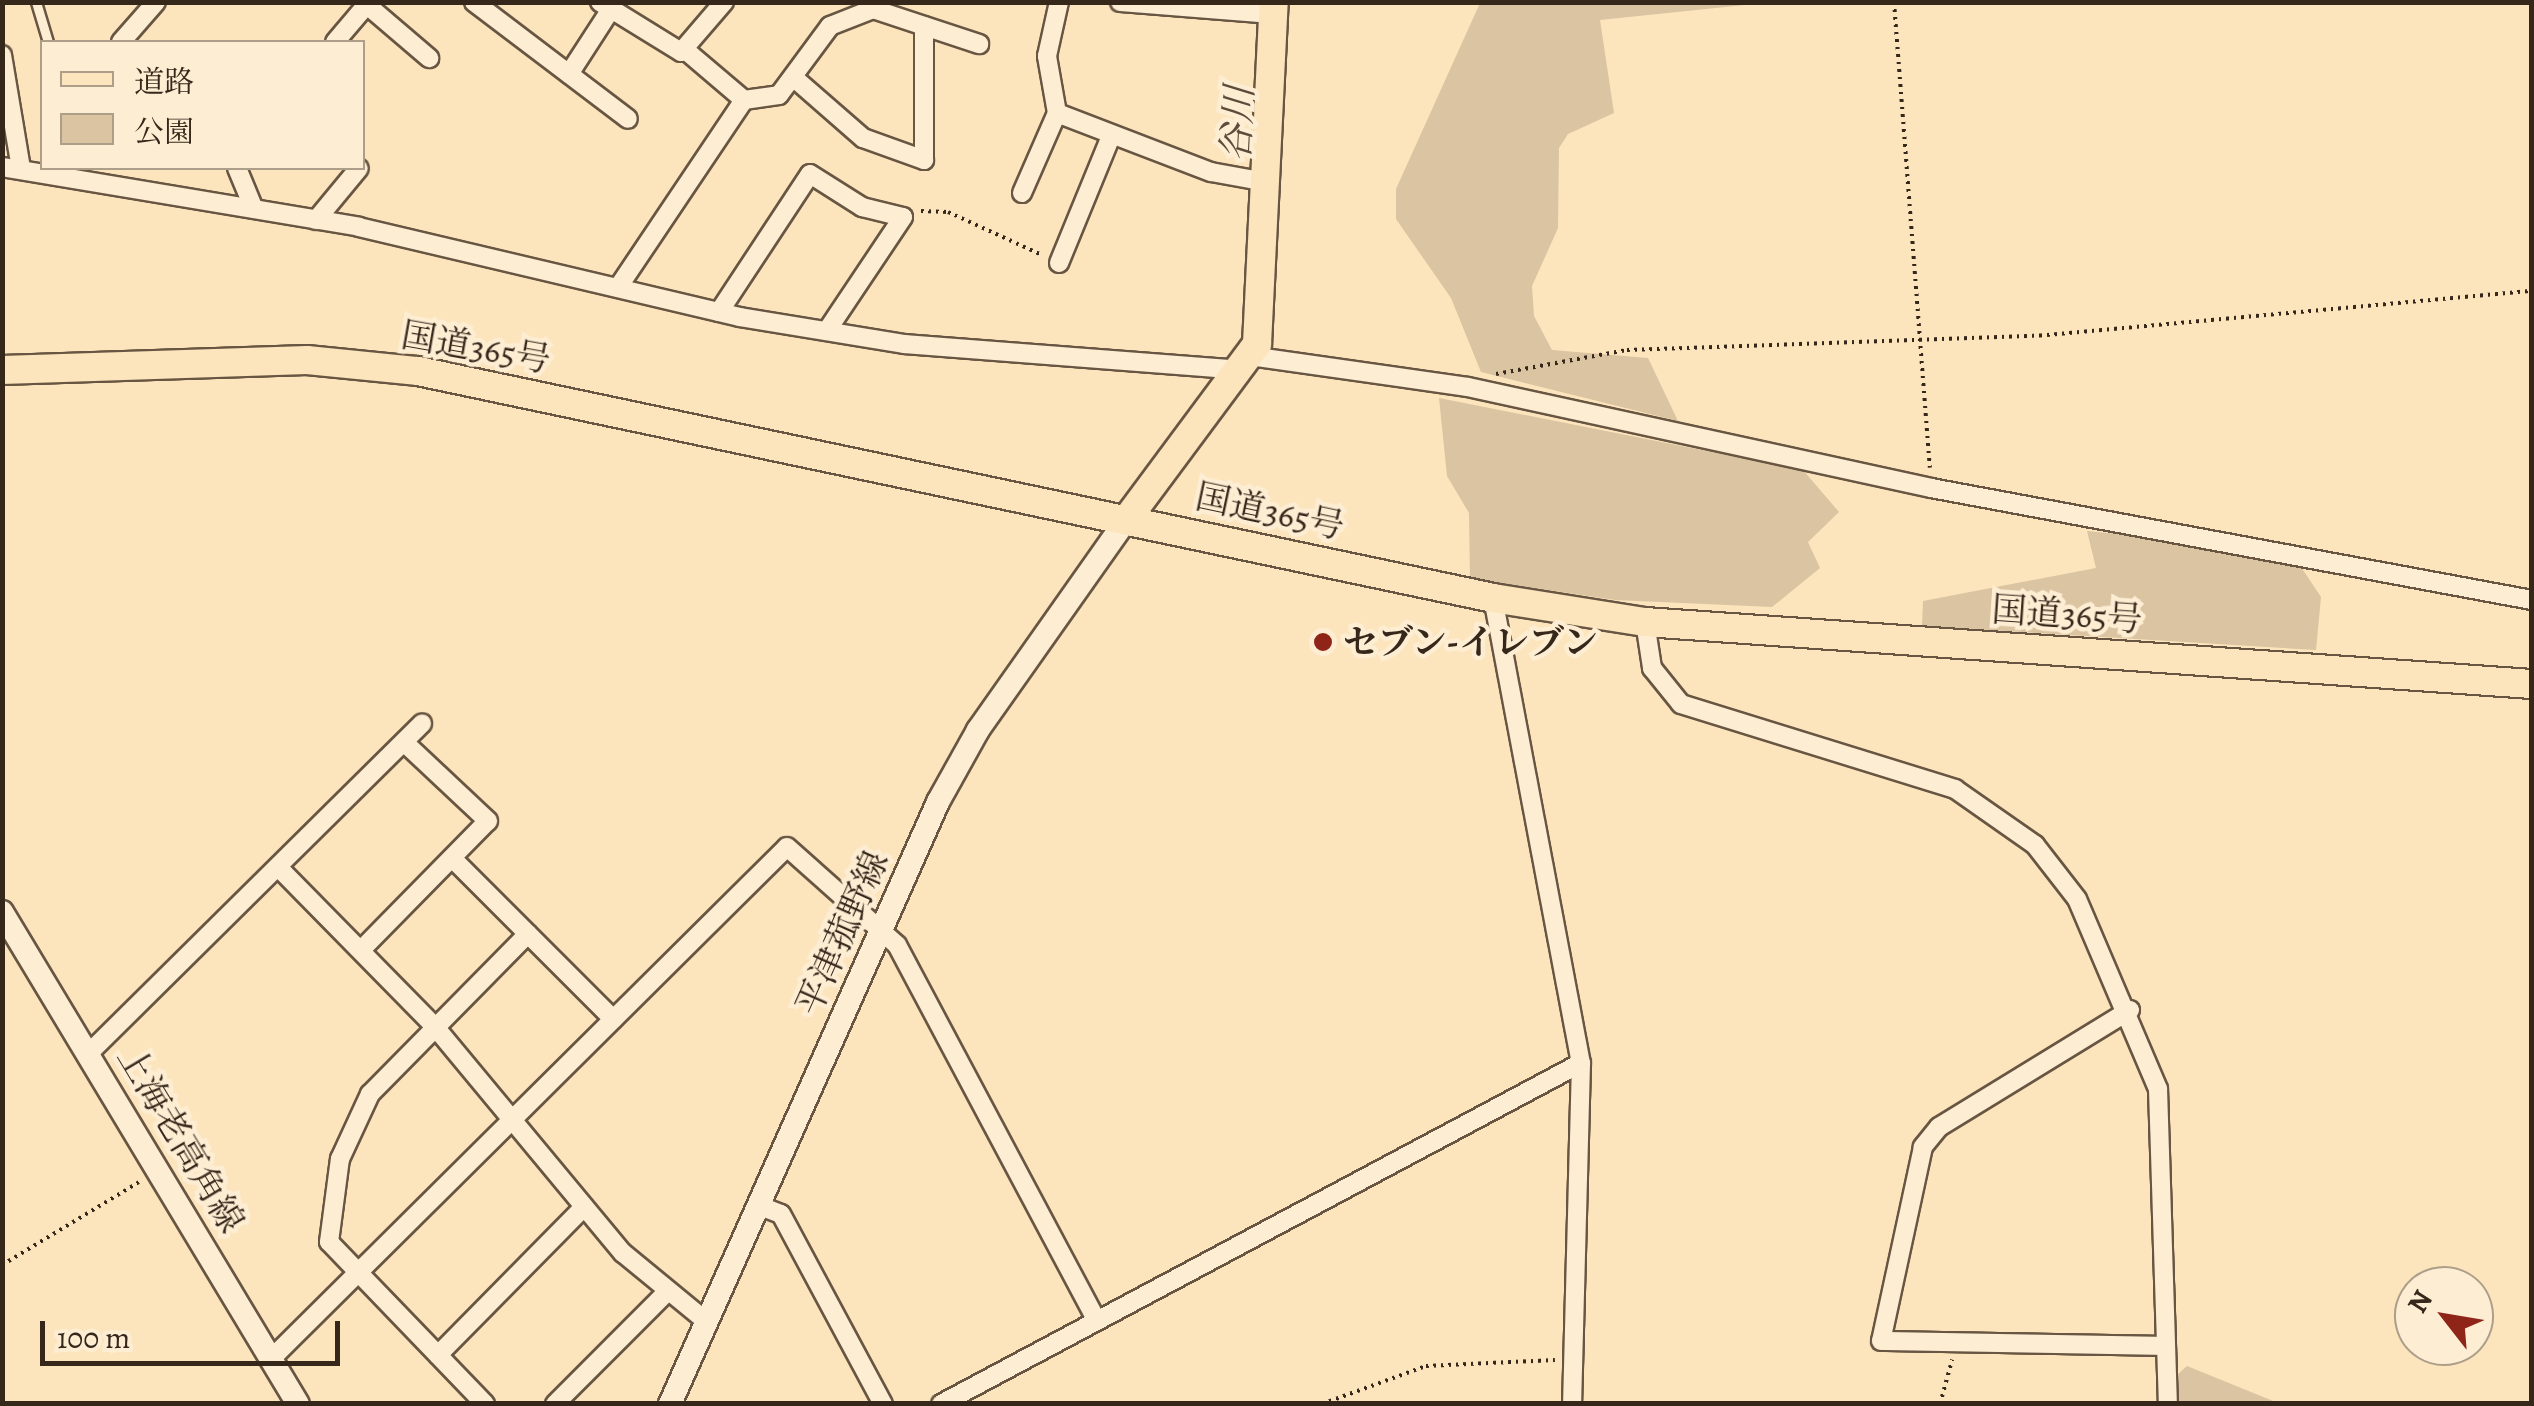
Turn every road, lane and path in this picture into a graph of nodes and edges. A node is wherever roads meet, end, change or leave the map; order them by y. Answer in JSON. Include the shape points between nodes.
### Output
{"nodes":[{"id":1,"x":36,"y":2,"type":"edge"},
{"id":2,"x":156,"y":2,"type":"edge"},
{"id":3,"x":474,"y":2,"type":"edge"},
{"id":4,"x":724,"y":2,"type":"edge"},
{"id":5,"x":1059,"y":2,"type":"edge"},
{"id":6,"x":1120,"y":2,"type":"edge"},
{"id":7,"x":1894,"y":2,"type":"edge"},
{"id":8,"x":368,"y":4,"type":"edge"},
{"id":9,"x":606,"y":6,"type":"edge"},
{"id":10,"x":1218,"y":7,"type":"edge"},
{"id":11,"x":1274,"y":8,"type":"edge"},
{"id":12,"x":924,"y":26,"type":"junction"},
{"id":13,"x":47,"y":40,"type":"edge"},
{"id":14,"x":123,"y":40,"type":"edge"},
{"id":15,"x":337,"y":40,"type":"edge"},
{"id":16,"x":979,"y":44,"type":"dead end"},
{"id":17,"x":684,"y":49,"type":"junction"},
{"id":18,"x":2,"y":55,"type":"edge"},
{"id":19,"x":429,"y":58,"type":"dead end"},
{"id":20,"x":569,"y":74,"type":"junction"},
{"id":21,"x":793,"y":77,"type":"junction"},
{"id":22,"x":744,"y":100,"type":"junction"},
{"id":23,"x":1057,"y":113,"type":"junction"},
{"id":24,"x":628,"y":119,"type":"dead end"},
{"id":25,"x":1112,"y":136,"type":"junction"},
{"id":26,"x":12,"y":168,"type":"edge"},
{"id":27,"x":237,"y":170,"type":"edge"},
{"id":28,"x":357,"y":170,"type":"edge"},
{"id":29,"x":90,"y":174,"type":"edge"},
{"id":30,"x":1266,"y":182,"type":"junction"},
{"id":31,"x":1022,"y":194,"type":"dead end"},
{"id":32,"x":254,"y":209,"type":"junction"},
{"id":33,"x":903,"y":217,"type":"junction"},
{"id":34,"x":316,"y":220,"type":"junction"},
{"id":35,"x":1058,"y":263,"type":"joint"},
{"id":36,"x":619,"y":286,"type":"junction"},
{"id":37,"x":2532,"y":291,"type":"edge"},
{"id":38,"x":719,"y":312,"type":"junction"},
{"id":39,"x":828,"y":329,"type":"junction"},
{"id":40,"x":1922,"y":338,"type":"junction"},
{"id":41,"x":1245,"y":363,"type":"junction"},
{"id":42,"x":2,"y":370,"type":"edge"},
{"id":43,"x":1468,"y":387,"type":"junction"},
{"id":44,"x":1931,"y":488,"type":"junction"},
{"id":45,"x":1127,"y":519,"type":"junction"},
{"id":46,"x":1493,"y":598,"type":"junction"},
{"id":47,"x":2532,"y":600,"type":"edge"},
{"id":48,"x":1645,"y":622,"type":"junction"},
{"id":49,"x":2532,"y":684,"type":"edge"},
{"id":50,"x":422,"y":724,"type":"dead end"},
{"id":51,"x":404,"y":742,"type":"junction"},
{"id":52,"x":452,"y":858,"type":"junction"},
{"id":53,"x":278,"y":867,"type":"junction"},
{"id":54,"x":2,"y":912,"type":"edge"},
{"id":55,"x":880,"y":931,"type":"junction"},
{"id":56,"x":528,"y":934,"type":"junction"},
{"id":57,"x":363,"y":948,"type":"junction"},
{"id":58,"x":2130,"y":1010,"type":"junction"},
{"id":59,"x":613,"y":1019,"type":"junction"},
{"id":60,"x":436,"y":1028,"type":"junction"},
{"id":61,"x":88,"y":1054,"type":"junction"},
{"id":62,"x":1582,"y":1063,"type":"junction"},
{"id":63,"x":513,"y":1119,"type":"junction"},
{"id":64,"x":158,"y":1170,"type":"junction"},
{"id":65,"x":760,"y":1206,"type":"junction"},
{"id":66,"x":584,"y":1207,"type":"junction"},
{"id":67,"x":2,"y":1265,"type":"edge"},
{"id":68,"x":358,"y":1272,"type":"junction"},
{"id":69,"x":666,"y":1293,"type":"junction"},
{"id":70,"x":1096,"y":1319,"type":"junction"},
{"id":71,"x":707,"y":1322,"type":"junction"},
{"id":72,"x":1957,"y":1342,"type":"junction"},
{"id":73,"x":2160,"y":1346,"type":"junction"},
{"id":74,"x":438,"y":1355,"type":"junction"},
{"id":75,"x":272,"y":1358,"type":"junction"},
{"id":76,"x":1572,"y":1360,"type":"junction"},
{"id":77,"x":298,"y":1404,"type":"edge"},
{"id":78,"x":485,"y":1404,"type":"edge"},
{"id":79,"x":555,"y":1404,"type":"edge"},
{"id":80,"x":670,"y":1404,"type":"edge"},
{"id":81,"x":883,"y":1404,"type":"edge"},
{"id":82,"x":942,"y":1404,"type":"edge"},
{"id":83,"x":1322,"y":1404,"type":"edge"},
{"id":84,"x":1572,"y":1404,"type":"edge"},
{"id":85,"x":1940,"y":1404,"type":"edge"},
{"id":86,"x":2168,"y":1404,"type":"edge"}],
"edges":[{"from":1,"to":13,"type":"lane"},
{"from":2,"to":14,"type":"street"},
{"from":3,"to":20,"type":"street"},
{"from":4,"to":17,"type":"street"},
{"from":5,"to":23,"type":"street","via":[[1048,56]]},
{"from":6,"to":10,"type":"street"},
{"from":7,"to":40,"type":"path"},
{"from":8,"to":15,"type":"street"},
{"from":8,"to":19,"type":"street"},
{"from":9,"to":17,"type":"street"},
{"from":9,"to":20,"type":"street"},
{"from":10,"to":11,"type":"street"},
{"from":11,"to":30,"type":"main road"},
{"from":12,"to":16,"type":"street"},
{"from":12,"to":21,"type":"street","via":[[857,9],[830,26]]},
{"from":12,"to":21,"type":"street","via":[[924,160],[863,138]]},
{"from":17,"to":22,"type":"street"},
{"from":18,"to":26,"type":"street"},
{"from":20,"to":24,"type":"street"},
{"from":21,"to":22,"type":"street","via":[[780,95]]},
{"from":22,"to":36,"type":"street"},
{"from":23,"to":25,"type":"street"},
{"from":23,"to":31,"type":"street"},
{"from":25,"to":30,"type":"street"},
{"from":25,"to":35,"type":"street"},
{"from":26,"to":29,"type":"street"},
{"from":27,"to":32,"type":"street"},
{"from":28,"to":34,"type":"street"},
{"from":29,"to":32,"type":"street"},
{"from":30,"to":41,"type":"main road"},
{"from":32,"to":34,"type":"street"},
{"from":33,"to":35,"type":"path","via":[[948,212]]},
{"from":33,"to":38,"type":"street","via":[[862,207],[810,174]]},
{"from":33,"to":39,"type":"street"},
{"from":34,"to":36,"type":"street"},
{"from":36,"to":38,"type":"street"},
{"from":37,"to":40,"type":"path","via":[[2286,318]]},
{"from":38,"to":39,"type":"street"},
{"from":39,"to":41,"type":"street"},
{"from":40,"to":43,"type":"path","via":[[1627,350],[1520,366]]},
{"from":40,"to":44,"type":"path"},
{"from":41,"to":43,"type":"street"},
{"from":41,"to":45,"type":"main road"},
{"from":42,"to":45,"type":"main road","name":"国道365号","via":[[307,360],[418,370]]},
{"from":43,"to":44,"type":"street"},
{"from":44,"to":47,"type":"street"},
{"from":45,"to":46,"type":"main road","name":"国道365号"},
{"from":45,"to":55,"type":"main road","name":"平津菰野線","via":[[978,730]]},
{"from":46,"to":48,"type":"main road","name":"国道365号"},
{"from":46,"to":62,"type":"street"},
{"from":48,"to":49,"type":"main road","name":"国道365号"},
{"from":48,"to":58,"type":"street","via":[[1652,668],[1680,704],[1956,789],[1997,813],[2078,900]]},
{"from":50,"to":51,"type":"street"},
{"from":51,"to":52,"type":"street","via":[[488,820]]},
{"from":51,"to":53,"type":"street"},
{"from":52,"to":56,"type":"street"},
{"from":52,"to":57,"type":"street"},
{"from":53,"to":57,"type":"street"},
{"from":53,"to":61,"type":"street"},
{"from":54,"to":61,"type":"main road","name":"上海老高角線"},
{"from":55,"to":59,"type":"street","via":[[788,847]]},
{"from":55,"to":65,"type":"main road","name":"平津菰野線"},
{"from":55,"to":70,"type":"street","via":[[897,945]]},
{"from":56,"to":59,"type":"street"},
{"from":56,"to":60,"type":"street"},
{"from":57,"to":60,"type":"street"},
{"from":58,"to":72,"type":"street","via":[[1938,1127],[1923,1147],[1881,1341]]},
{"from":58,"to":73,"type":"street","via":[[2158,1089],[2166,1198]]},
{"from":59,"to":63,"type":"street"},
{"from":60,"to":63,"type":"street"},
{"from":60,"to":68,"type":"street","via":[[370,1094],[340,1159],[329,1242]]},
{"from":61,"to":64,"type":"main road","name":"上海老高角線"},
{"from":62,"to":70,"type":"street"},
{"from":62,"to":76,"type":"street"},
{"from":63,"to":66,"type":"street"},
{"from":63,"to":68,"type":"street"},
{"from":64,"to":67,"type":"path"},
{"from":64,"to":75,"type":"main road","name":"上海老高角線"},
{"from":65,"to":71,"type":"main road","name":"平津菰野線"},
{"from":65,"to":81,"type":"street","via":[[781,1214]]},
{"from":66,"to":69,"type":"street"},
{"from":66,"to":74,"type":"street"},
{"from":68,"to":74,"type":"street"},
{"from":68,"to":75,"type":"street"},
{"from":69,"to":71,"type":"street"},
{"from":69,"to":79,"type":"street"},
{"from":70,"to":82,"type":"street"},
{"from":71,"to":80,"type":"main road","name":"平津菰野線"},
{"from":72,"to":73,"type":"street"},
{"from":72,"to":85,"type":"path"},
{"from":73,"to":86,"type":"street"},
{"from":74,"to":78,"type":"street"},
{"from":75,"to":77,"type":"main road","name":"上海老高角線"},
{"from":76,"to":83,"type":"path","via":[[1426,1366]]},
{"from":76,"to":84,"type":"street"}]}
